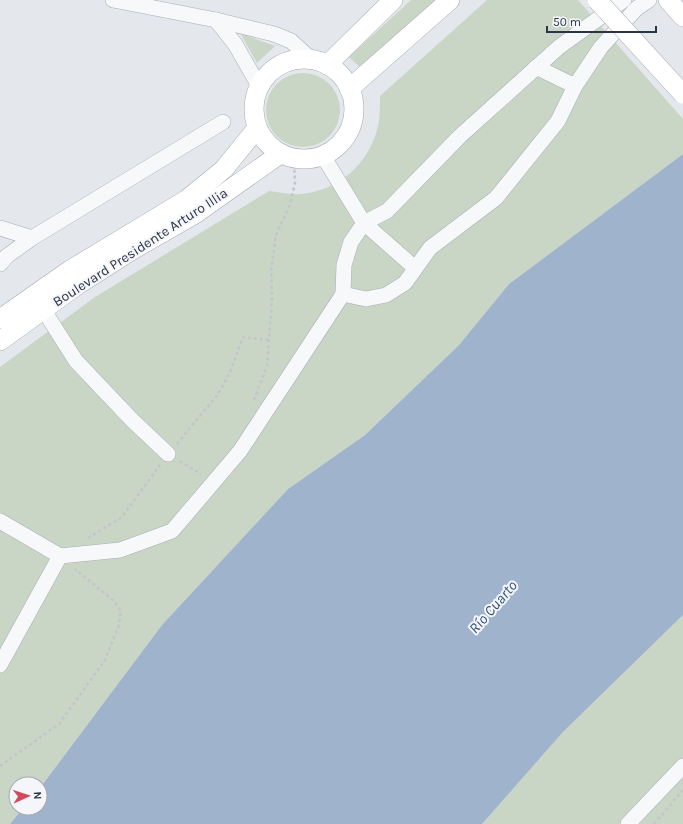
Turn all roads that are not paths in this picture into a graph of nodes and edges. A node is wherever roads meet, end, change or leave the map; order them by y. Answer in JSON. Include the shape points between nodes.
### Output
{"nodes":[{"id":1,"x":113,"y":0,"type":"edge"},
{"id":2,"x":393,"y":0,"type":"edge"},
{"id":3,"x":450,"y":0,"type":"edge"},
{"id":4,"x":597,"y":0,"type":"edge"},
{"id":5,"x":624,"y":0,"type":"edge"},
{"id":6,"x":649,"y":0,"type":"edge"},
{"id":7,"x":668,"y":0,"type":"edge"},
{"id":8,"x":683,"y":17,"type":"edge"},
{"id":9,"x":216,"y":20,"type":"junction"},
{"id":10,"x":320,"y":62,"type":"junction"},
{"id":11,"x":536,"y":67,"type":"junction"},
{"id":12,"x":259,"y":86,"type":"junction"},
{"id":13,"x":575,"y":86,"type":"junction"},
{"id":14,"x":350,"y":89,"type":"junction"},
{"id":15,"x":683,"y":94,"type":"edge"},
{"id":16,"x":223,"y":122,"type":"dead end"},
{"id":17,"x":257,"y":128,"type":"junction"},
{"id":18,"x":287,"y":156,"type":"junction"},
{"id":19,"x":323,"y":156,"type":"junction"},
{"id":20,"x":364,"y":223,"type":"junction"},
{"id":21,"x":0,"y":228,"type":"edge"},
{"id":22,"x":32,"y":238,"type":"junction"},
{"id":23,"x":0,"y":264,"type":"edge"},
{"id":24,"x":415,"y":268,"type":"junction"},
{"id":25,"x":343,"y":294,"type":"junction"},
{"id":26,"x":44,"y":309,"type":"junction"},
{"id":27,"x":0,"y":319,"type":"edge"},
{"id":28,"x":0,"y":341,"type":"edge"},
{"id":29,"x":168,"y":454,"type":"road end"},
{"id":30,"x":0,"y":521,"type":"edge"},
{"id":31,"x":60,"y":556,"type":"junction"},
{"id":32,"x":0,"y":665,"type":"edge"},
{"id":33,"x":683,"y":766,"type":"edge"},
{"id":34,"x":628,"y":824,"type":"edge"}],
"edges":[{"from":1,"to":9,"type":"street"},
{"from":2,"to":10,"type":"main road"},
{"from":3,"to":14,"type":"main road"},
{"from":4,"to":15,"type":"main road","bridge":true},
{"from":5,"to":11,"type":"street"},
{"from":6,"to":13,"type":"street","via":[[637,8],[601,47]]},
{"from":7,"to":8,"type":"main road"},
{"from":9,"to":10,"type":"street","via":[[274,34],[291,41]]},
{"from":9,"to":12,"type":"street","via":[[235,44]]},
{"from":10,"to":12,"type":"main road","via":[[298,59],[284,63],[271,71]]},
{"from":10,"to":14,"type":"main road","via":[[340,75]]},
{"from":11,"to":13,"type":"street"},
{"from":11,"to":20,"type":"street","via":[[460,136],[387,211]]},
{"from":12,"to":17,"type":"main road","via":[[254,110]]},
{"from":13,"to":24,"type":"street","via":[[558,121],[496,198],[430,248]]},
{"from":14,"to":19,"type":"main road","via":[[354,104],[353,121],[346,136]]},
{"from":16,"to":22,"type":"street"},
{"from":17,"to":18,"type":"main road","via":[[264,140]]},
{"from":17,"to":27,"type":"main road","name":"Boulevard Presidente Arturo Illia","via":[[224,169],[186,200],[82,262]]},
{"from":18,"to":19,"type":"main road","via":[[308,159]]},
{"from":18,"to":26,"type":"main road","name":"Boulevard Presidente Arturo Illia","via":[[134,249]]},
{"from":19,"to":20,"type":"street"},
{"from":20,"to":24,"type":"street"},
{"from":20,"to":25,"type":"street","via":[[351,242],[344,265]]},
{"from":21,"to":22,"type":"street"},
{"from":22,"to":23,"type":"street"},
{"from":24,"to":25,"type":"street","via":[[405,283],[386,295],[366,299]]},
{"from":25,"to":31,"type":"street","via":[[240,451],[172,531],[120,550]]},
{"from":26,"to":28,"type":"main road","name":"Boulevard Presidente Arturo Illia"},
{"from":26,"to":29,"type":"street","via":[[76,361]]},
{"from":30,"to":31,"type":"street"},
{"from":31,"to":32,"type":"street"},
{"from":33,"to":34,"type":"street"}]}
